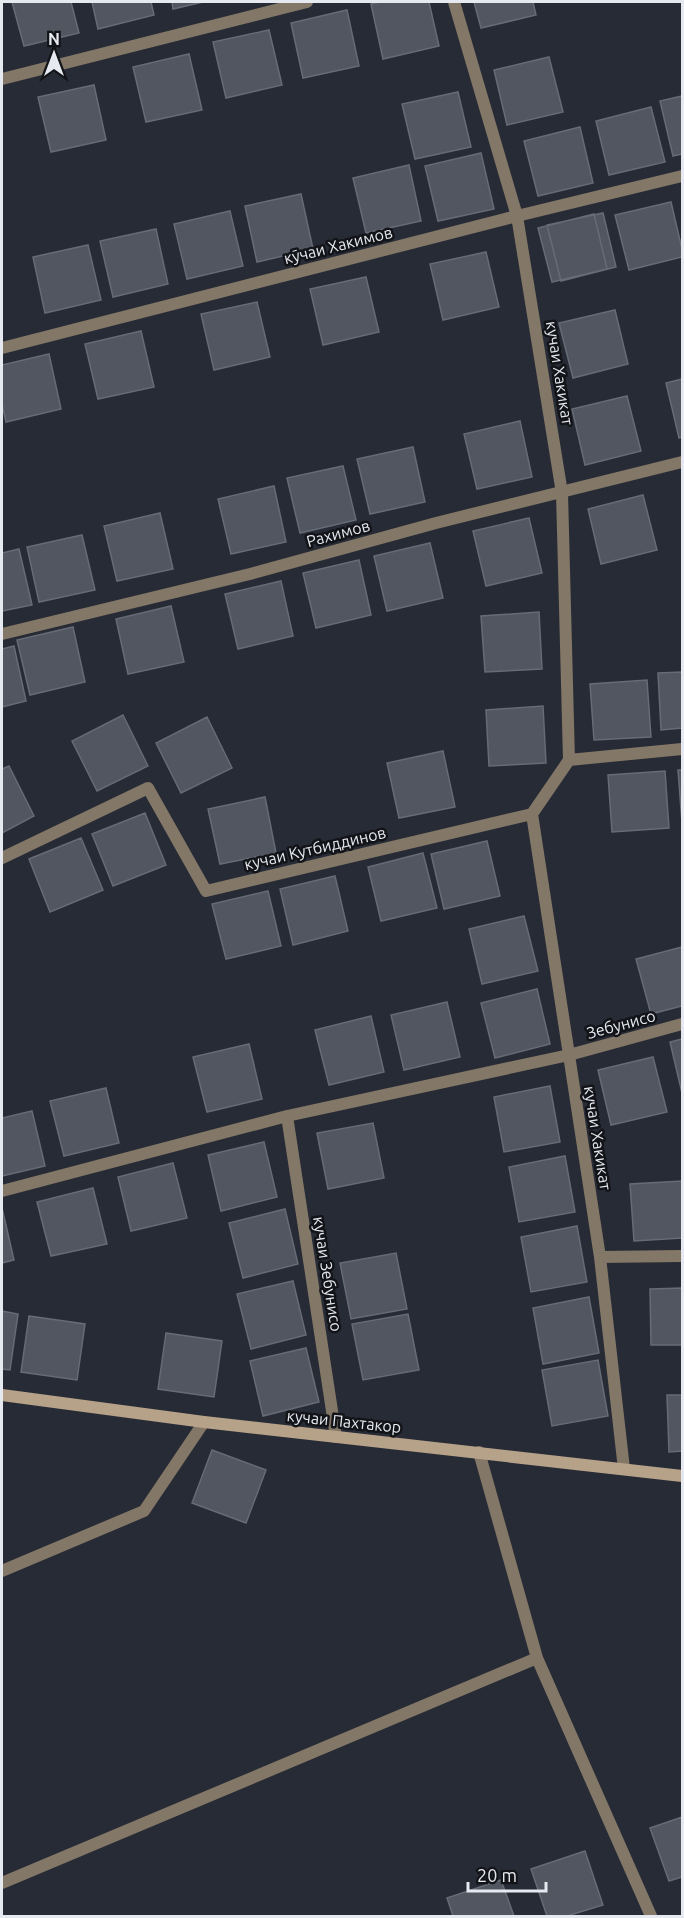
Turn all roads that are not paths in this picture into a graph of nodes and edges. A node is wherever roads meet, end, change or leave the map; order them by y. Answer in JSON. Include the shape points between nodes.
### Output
{"nodes":[{"id":1,"x":307,"y":2,"type":"edge"},
{"id":2,"x":454,"y":2,"type":"edge"},
{"id":3,"x":2,"y":79,"type":"edge"},
{"id":4,"x":682,"y":176,"type":"edge"},
{"id":5,"x":517,"y":216,"type":"junction"},
{"id":6,"x":2,"y":348,"type":"edge"},
{"id":7,"x":682,"y":462,"type":"edge"},
{"id":8,"x":562,"y":493,"type":"junction"},
{"id":9,"x":2,"y":634,"type":"edge"},
{"id":10,"x":682,"y":749,"type":"edge"},
{"id":11,"x":569,"y":760,"type":"junction"},
{"id":12,"x":532,"y":813,"type":"junction"},
{"id":13,"x":2,"y":858,"type":"edge"},
{"id":14,"x":682,"y":1024,"type":"edge"},
{"id":15,"x":569,"y":1055,"type":"junction"},
{"id":16,"x":287,"y":1116,"type":"junction"},
{"id":17,"x":2,"y":1191,"type":"edge"},
{"id":18,"x":682,"y":1256,"type":"edge"},
{"id":19,"x":600,"y":1257,"type":"junction"},
{"id":20,"x":2,"y":1395,"type":"edge"},
{"id":21,"x":204,"y":1422,"type":"junction"},
{"id":22,"x":336,"y":1437,"type":"junction"},
{"id":23,"x":479,"y":1452,"type":"junction"},
{"id":24,"x":624,"y":1469,"type":"junction"},
{"id":25,"x":682,"y":1476,"type":"edge"},
{"id":26,"x":2,"y":1571,"type":"edge"},
{"id":27,"x":537,"y":1658,"type":"junction"},
{"id":28,"x":2,"y":1883,"type":"edge"},
{"id":29,"x":651,"y":1917,"type":"edge"}],
"edges":[{"from":1,"to":3,"type":"street"},
{"from":2,"to":5,"type":"street","name":"кучаи Хакикат"},
{"from":4,"to":5,"type":"street","name":"кӯчаи Хакимов"},
{"from":5,"to":6,"type":"street","name":"кӯчаи Хакимов"},
{"from":5,"to":8,"type":"street","name":"кучаи Хакикат"},
{"from":7,"to":8,"type":"street","name":"Рахимов"},
{"from":8,"to":9,"type":"street","name":"Рахимов"},
{"from":8,"to":11,"type":"street","name":"кучаи Хакикат"},
{"from":10,"to":11,"type":"street"},
{"from":11,"to":12,"type":"street"},
{"from":12,"to":13,"type":"street","name":"кучаи Кутбиддинов","via":[[206,891],[148,788]]},
{"from":12,"to":15,"type":"street","name":"кучаи Хакикат"},
{"from":14,"to":15,"type":"street","name":"Зебунисо"},
{"from":15,"to":16,"type":"street"},
{"from":15,"to":19,"type":"street","name":"кучаи Хакикат"},
{"from":16,"to":17,"type":"street"},
{"from":16,"to":22,"type":"street","name":"кучаи Зебунисо"},
{"from":18,"to":19,"type":"street"},
{"from":19,"to":24,"type":"street","name":"кучаи Хакикат"},
{"from":20,"to":21,"type":"main road","name":"кучаи Пахтакор"},
{"from":21,"to":22,"type":"main road","name":"кучаи Пахтакор"},
{"from":21,"to":26,"type":"street","via":[[144,1511]]},
{"from":22,"to":23,"type":"main road","name":"кучаи Пахтакор"},
{"from":23,"to":24,"type":"main road","name":"кучаи Пахтакор"},
{"from":23,"to":27,"type":"street"},
{"from":24,"to":25,"type":"main road","name":"кучаи Пахтакор"},
{"from":27,"to":28,"type":"street"},
{"from":27,"to":29,"type":"street"}]}
